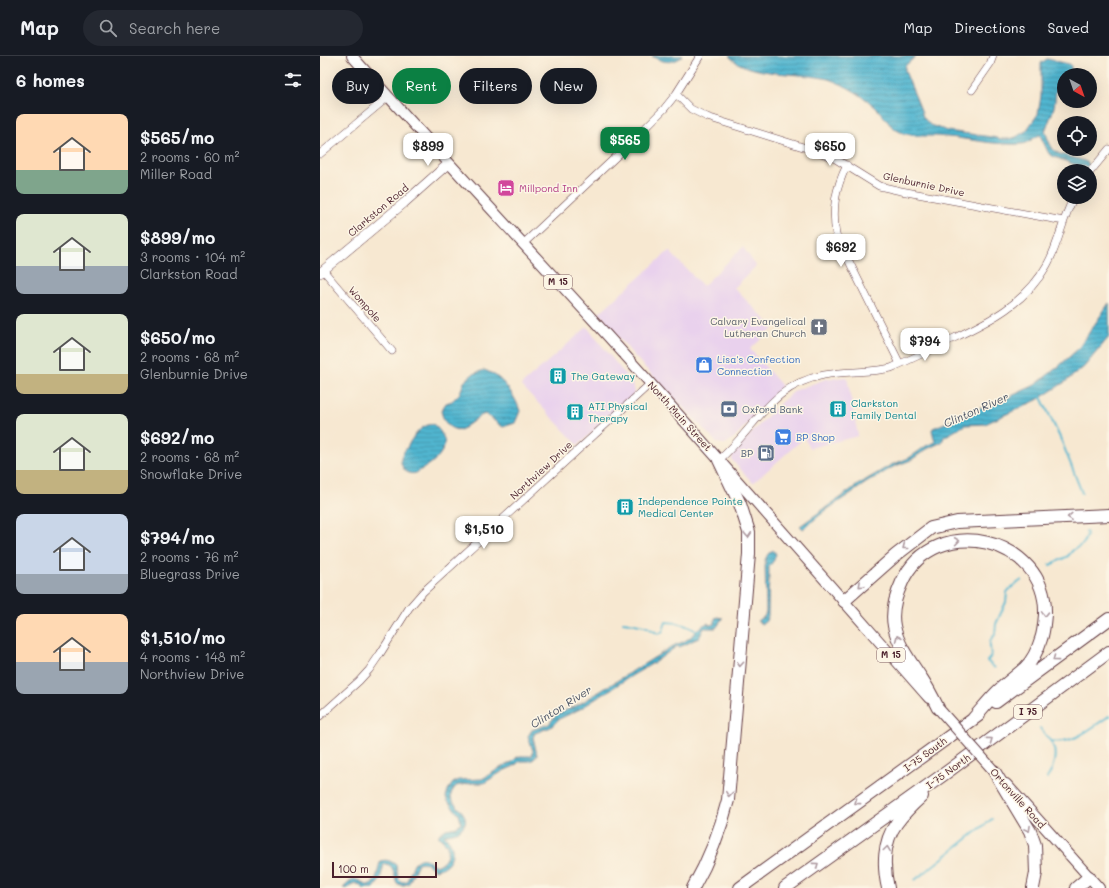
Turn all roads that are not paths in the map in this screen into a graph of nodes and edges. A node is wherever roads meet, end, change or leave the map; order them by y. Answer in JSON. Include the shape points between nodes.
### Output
{"nodes":[{"id":1,"x":352,"y":56,"type":"edge"},
{"id":2,"x":700,"y":56,"type":"edge"},
{"id":3,"x":993,"y":56,"type":"edge"},
{"id":4,"x":972,"y":90,"type":"dead end"},
{"id":5,"x":676,"y":94,"type":"junction"},
{"id":6,"x":388,"y":97,"type":"junction"},
{"id":7,"x":1109,"y":150,"type":"edge"},
{"id":8,"x":320,"y":154,"type":"edge"},
{"id":9,"x":448,"y":163,"type":"junction"},
{"id":10,"x":1097,"y":164,"type":"edge"},
{"id":11,"x":846,"y":165,"type":"junction"},
{"id":12,"x":1071,"y":204,"type":"edge"},
{"id":13,"x":1064,"y":221,"type":"junction"},
{"id":14,"x":523,"y":244,"type":"junction"},
{"id":15,"x":322,"y":272,"type":"edge"},
{"id":16,"x":392,"y":351,"type":"dead end"},
{"id":17,"x":900,"y":364,"type":"junction"},
{"id":18,"x":650,"y":383,"type":"junction"},
{"id":19,"x":719,"y":460,"type":"junction"},
{"id":20,"x":1109,"y":515,"type":"edge"},
{"id":21,"x":844,"y":601,"type":"junction"},
{"id":22,"x":1109,"y":619,"type":"edge"},
{"id":23,"x":1109,"y":652,"type":"edge"},
{"id":24,"x":938,"y":708,"type":"junction"},
{"id":25,"x":320,"y":716,"type":"edge"},
{"id":26,"x":973,"y":719,"type":"junction"},
{"id":27,"x":994,"y":771,"type":"junction"},
{"id":28,"x":947,"y":772,"type":"junction"},
{"id":29,"x":1089,"y":877,"type":"junction"},
{"id":30,"x":693,"y":888,"type":"edge"},
{"id":31,"x":740,"y":888,"type":"edge"},
{"id":32,"x":785,"y":888,"type":"edge"},
{"id":33,"x":888,"y":888,"type":"edge"},
{"id":34,"x":1033,"y":888,"type":"edge"},
{"id":35,"x":1076,"y":888,"type":"edge"},
{"id":36,"x":1099,"y":888,"type":"edge"}],
"edges":[{"from":1,"to":6,"type":"main road","name":"North Main Street","number":"M 15"},
{"from":2,"to":5,"type":"street"},
{"from":3,"to":4,"type":"street"},
{"from":5,"to":11,"type":"street","name":"Glenburnie Drive","via":[[691,109],[707,117],[819,152]]},
{"from":5,"to":14,"type":"street","via":[[620,153]]},
{"from":6,"to":8,"type":"street"},
{"from":6,"to":9,"type":"main road","name":"North Main Street","number":"M 15"},
{"from":7,"to":10,"type":"street"},
{"from":9,"to":14,"type":"main road","name":"North Main Street","number":"M 15"},
{"from":9,"to":15,"type":"street","name":"Clarkston Road"},
{"from":11,"to":13,"type":"street","name":"Glenburnie Drive","via":[[879,186]]},
{"from":11,"to":17,"type":"street","via":[[835,198],[836,235]]},
{"from":12,"to":13,"type":"street"},
{"from":13,"to":17,"type":"street","via":[[1057,246],[1047,266],[1023,298],[986,322]]},
{"from":14,"to":18,"type":"main road","name":"North Main Street","number":"M 15"},
{"from":15,"to":16,"type":"street","name":"Wompole"},
{"from":17,"to":19,"type":"street","via":[[880,371],[824,375],[795,385],[768,405],[733,448]]},
{"from":18,"to":19,"type":"main road","name":"North Main Street","number":"M 15"},
{"from":18,"to":25,"type":"street","name":"Northview Drive","via":[[423,592],[409,608],[369,670]]},
{"from":19,"to":21,"type":"main road","name":"North Main Street","number":"M 15"},
{"from":19,"to":30,"type":"highway","one_way":true,"via":[[740,504],[749,532],[748,554],[728,800],[719,834]]},
{"from":20,"to":21,"type":"highway","one_way":true,"via":[[957,522],[931,528]]},
{"from":21,"to":24,"type":"main road","name":"North Main Street","number":"M 15"},
{"from":22,"to":26,"type":"highway","name":"I-75 South","number":"I 75","one_way":true},
{"from":28,"to":23,"type":"highway","name":"I-75 North","number":"I 75","one_way":true},
{"from":24,"to":26,"type":"highway","one_way":true,"via":[[896,636],[894,609],[897,593],[910,568],[920,557],[942,544],[965,540],[998,545],[1021,559],[1032,572],[1045,605],[1044,628],[1037,648],[1026,667],[996,693]]},
{"from":24,"to":27,"type":"main road","name":"Ortonville Road","number":"M 15","bridge":true},
{"from":26,"to":31,"type":"highway","name":"I-75 South","number":"I 75","one_way":true},
{"from":27,"to":29,"type":"main road","name":"Ortonville Road","number":"M 15"},
{"from":27,"to":34,"type":"highway","one_way":true,"via":[[1030,831],[1035,845],[1036,873]]},
{"from":32,"to":28,"type":"highway","name":"I-75 North","number":"I 75","one_way":true},
{"from":33,"to":28,"type":"highway","one_way":true,"via":[[885,874],[886,847],[896,823]]},
{"from":29,"to":35,"type":"highway"},
{"from":29,"to":36,"type":"main road","name":"Ortonville Road","number":"M 15"}]}
